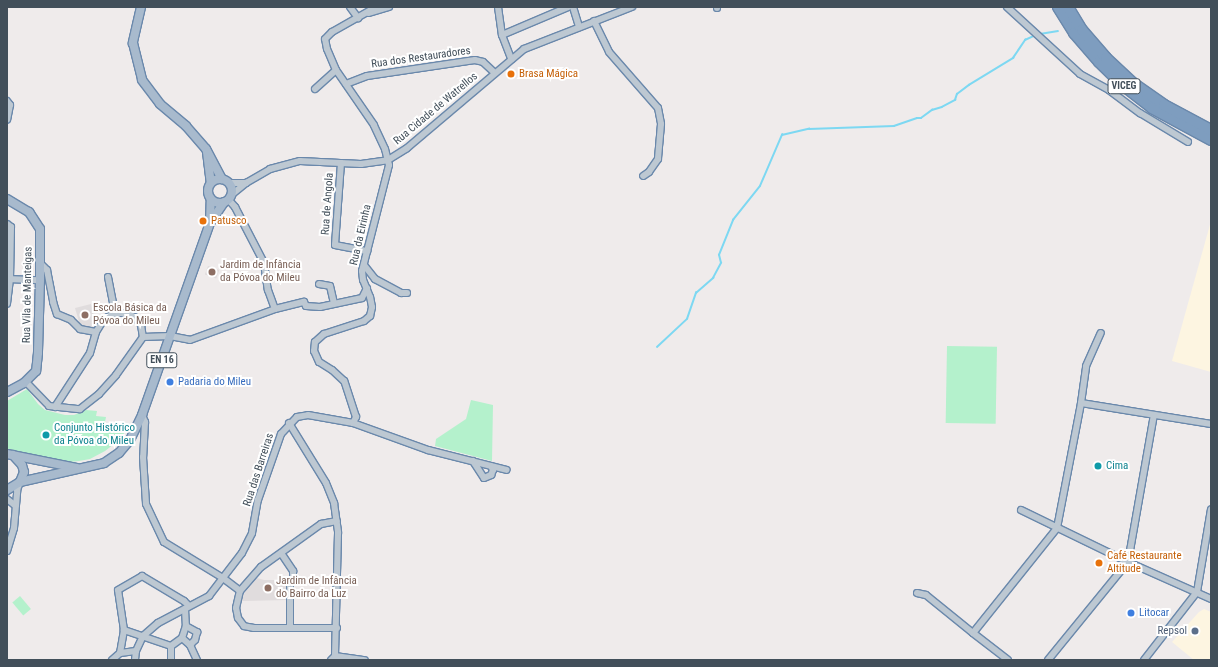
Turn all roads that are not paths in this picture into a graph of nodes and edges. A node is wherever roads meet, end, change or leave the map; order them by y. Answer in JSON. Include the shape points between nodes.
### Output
{"nodes":[{"id":1,"x":141,"y":7,"type":"edge"},
{"id":2,"x":350,"y":7,"type":"edge"},
{"id":3,"x":376,"y":7,"type":"edge"},
{"id":4,"x":389,"y":7,"type":"edge"},
{"id":5,"x":498,"y":7,"type":"edge"},
{"id":6,"x":568,"y":7,"type":"edge"},
{"id":7,"x":573,"y":7,"type":"edge"},
{"id":8,"x":1007,"y":7,"type":"edge"},
{"id":9,"x":1058,"y":7,"type":"edge"},
{"id":10,"x":1068,"y":7,"type":"edge"},
{"id":11,"x":628,"y":8,"type":"edge"},
{"id":12,"x":361,"y":16,"type":"junction"},
{"id":13,"x":594,"y":21,"type":"junction"},
{"id":14,"x":579,"y":27,"type":"junction"},
{"id":15,"x":502,"y":34,"type":"junction"},
{"id":16,"x":511,"y":59,"type":"junction"},
{"id":17,"x":336,"y":70,"type":"junction"},
{"id":18,"x":495,"y":73,"type":"junction"},
{"id":19,"x":346,"y":84,"type":"junction"},
{"id":20,"x":315,"y":89,"type":"dead end"},
{"id":21,"x":7,"y":101,"type":"edge"},
{"id":22,"x":7,"y":120,"type":"edge"},
{"id":23,"x":1211,"y":130,"type":"edge"},
{"id":24,"x":1211,"y":140,"type":"edge"},
{"id":25,"x":1188,"y":142,"type":"dead end"},
{"id":26,"x":206,"y":150,"type":"junction"},
{"id":27,"x":385,"y":161,"type":"junction"},
{"id":28,"x":341,"y":163,"type":"junction"},
{"id":29,"x":643,"y":176,"type":"dead end"},
{"id":30,"x":226,"y":181,"type":"junction"},
{"id":31,"x":211,"y":183,"type":"junction"},
{"id":32,"x":246,"y":183,"type":"junction"},
{"id":33,"x":7,"y":199,"type":"edge"},
{"id":34,"x":210,"y":199,"type":"junction"},
{"id":35,"x":227,"y":199,"type":"junction"},
{"id":36,"x":210,"y":223,"type":"junction"},
{"id":37,"x":8,"y":224,"type":"edge"},
{"id":38,"x":368,"y":251,"type":"junction"},
{"id":39,"x":40,"y":263,"type":"junction"},
{"id":40,"x":364,"y":265,"type":"junction"},
{"id":41,"x":108,"y":277,"type":"dead end"},
{"id":42,"x":8,"y":279,"type":"edge"},
{"id":43,"x":40,"y":280,"type":"junction"},
{"id":44,"x":319,"y":284,"type":"dead end"},
{"id":45,"x":367,"y":288,"type":"junction"},
{"id":46,"x":407,"y":293,"type":"dead end"},
{"id":47,"x":7,"y":304,"type":"edge"},
{"id":48,"x":334,"y":304,"type":"junction"},
{"id":49,"x":275,"y":309,"type":"junction"},
{"id":50,"x":115,"y":313,"type":"junction"},
{"id":51,"x":96,"y":332,"type":"junction"},
{"id":52,"x":1101,"y":333,"type":"dead end"},
{"id":53,"x":170,"y":336,"type":"junction"},
{"id":54,"x":143,"y":337,"type":"junction"},
{"id":55,"x":26,"y":382,"type":"junction"},
{"id":56,"x":8,"y":389,"type":"edge"},
{"id":57,"x":1081,"y":402,"type":"junction"},
{"id":58,"x":54,"y":407,"type":"junction"},
{"id":59,"x":142,"y":415,"type":"junction"},
{"id":60,"x":1154,"y":415,"type":"junction"},
{"id":61,"x":289,"y":423,"type":"junction"},
{"id":62,"x":353,"y":423,"type":"junction"},
{"id":63,"x":1211,"y":424,"type":"edge"},
{"id":64,"x":11,"y":457,"type":"edge"},
{"id":65,"x":473,"y":461,"type":"junction"},
{"id":66,"x":491,"y":466,"type":"junction"},
{"id":67,"x":81,"y":468,"type":"junction"},
{"id":68,"x":507,"y":470,"type":"dead end"},
{"id":69,"x":20,"y":482,"type":"junction"},
{"id":70,"x":7,"y":490,"type":"edge"},
{"id":71,"x":7,"y":500,"type":"edge"},
{"id":72,"x":16,"y":506,"type":"junction"},
{"id":73,"x":1211,"y":509,"type":"edge"},
{"id":74,"x":1021,"y":510,"type":"dead end"},
{"id":75,"x":337,"y":521,"type":"junction"},
{"id":76,"x":1057,"y":528,"type":"junction"},
{"id":77,"x":7,"y":551,"type":"edge"},
{"id":78,"x":281,"y":553,"type":"junction"},
{"id":79,"x":1128,"y":562,"type":"junction"},
{"id":80,"x":224,"y":578,"type":"junction"},
{"id":81,"x":240,"y":591,"type":"junction"},
{"id":82,"x":1197,"y":592,"type":"junction"},
{"id":83,"x":917,"y":593,"type":"dead end"},
{"id":84,"x":1211,"y":599,"type":"edge"},
{"id":85,"x":187,"y":608,"type":"junction"},
{"id":86,"x":186,"y":626,"type":"junction"},
{"id":87,"x":290,"y":628,"type":"junction"},
{"id":88,"x":336,"y":628,"type":"junction"},
{"id":89,"x":124,"y":630,"type":"junction"},
{"id":90,"x":973,"y":633,"type":"junction"},
{"id":91,"x":143,"y":636,"type":"junction"},
{"id":92,"x":182,"y":638,"type":"junction"},
{"id":93,"x":190,"y":645,"type":"junction"},
{"id":94,"x":171,"y":646,"type":"junction"},
{"id":95,"x":136,"y":651,"type":"junction"},
{"id":96,"x":120,"y":653,"type":"junction"},
{"id":97,"x":334,"y":659,"type":"edge"},
{"id":98,"x":112,"y":660,"type":"edge"},
{"id":99,"x":135,"y":660,"type":"edge"},
{"id":100,"x":171,"y":660,"type":"edge"},
{"id":101,"x":197,"y":660,"type":"edge"},
{"id":102,"x":365,"y":660,"type":"edge"},
{"id":103,"x":1008,"y":660,"type":"edge"},
{"id":104,"x":1048,"y":660,"type":"edge"},
{"id":105,"x":1144,"y":660,"type":"edge"}],
"edges":[{"from":1,"to":26,"type":"main road","via":[[133,43],[142,80],[160,104],[186,126]]},
{"from":2,"to":12,"type":"street"},
{"from":3,"to":12,"type":"street"},
{"from":4,"to":12,"type":"street"},
{"from":5,"to":15,"type":"street"},
{"from":6,"to":15,"type":"street"},
{"from":7,"to":14,"type":"street"},
{"from":8,"to":25,"type":"street","via":[[1080,74]]},
{"from":9,"to":24,"type":"highway","number":"VICEG","via":[[1074,33],[1124,86],[1152,108]]},
{"from":10,"to":23,"type":"highway","number":"VICEG","via":[[1082,30],[1106,58],[1133,83],[1164,105]]},
{"from":11,"to":13,"type":"street","name":"Rua Cidade de Watrellos"},
{"from":12,"to":17,"type":"street","via":[[332,32],[325,39]]},
{"from":13,"to":14,"type":"street","name":"Rua Cidade de Watrellos"},
{"from":13,"to":29,"type":"street","via":[[609,52],[658,108],[661,124],[658,159]]},
{"from":14,"to":16,"type":"street","name":"Rua Cidade de Watrellos","via":[[524,49]]},
{"from":15,"to":16,"type":"street"},
{"from":16,"to":18,"type":"street","name":"Rua Cidade de Watrellos"},
{"from":17,"to":19,"type":"street"},
{"from":17,"to":20,"type":"street"},
{"from":18,"to":19,"type":"street","name":"Rua dos Restauradores","via":[[483,62],[474,60],[367,76]]},
{"from":18,"to":27,"type":"street","name":"Rua Cidade de Watrellos","via":[[407,148]]},
{"from":19,"to":27,"type":"street","via":[[374,125],[386,149]]},
{"from":21,"to":22,"type":"street","via":[[10,105]]},
{"from":26,"to":30,"type":"main road"},
{"from":26,"to":31,"type":"main road","number":"EN 16"},
{"from":27,"to":28,"type":"street"},
{"from":27,"to":38,"type":"street","name":"Rua da Eirinha","via":[[388,169]]},
{"from":28,"to":32,"type":"street","via":[[300,161],[270,169]]},
{"from":28,"to":38,"type":"street","name":"Rua de Angola","via":[[335,245]]},
{"from":30,"to":31,"type":"main road"},
{"from":30,"to":32,"type":"street"},
{"from":30,"to":35,"type":"main road","via":[[232,190]]},
{"from":31,"to":34,"type":"main road","number":"EN 16","via":[[208,191]]},
{"from":32,"to":35,"type":"street"},
{"from":33,"to":39,"type":"main road","name":"Rua Vila de Manteigas","via":[[29,212],[40,229]]},
{"from":34,"to":35,"type":"main road","via":[[216,203]]},
{"from":34,"to":36,"type":"main road","number":"EN 16"},
{"from":35,"to":36,"type":"main road","number":"EN 16"},
{"from":35,"to":49,"type":"street","via":[[235,206],[264,263],[268,290]]},
{"from":36,"to":53,"type":"main road","number":"EN 16"},
{"from":37,"to":42,"type":"street","via":[[11,227]]},
{"from":38,"to":40,"type":"street","name":"Rua da Eirinha"},
{"from":39,"to":43,"type":"main road","name":"Rua Vila de Manteigas"},
{"from":39,"to":51,"type":"street","via":[[47,270],[57,314],[71,320],[80,329]]},
{"from":40,"to":45,"type":"street","name":"Rua da Eirinha","via":[[363,280]]},
{"from":40,"to":46,"type":"street","via":[[374,278],[401,293]]},
{"from":41,"to":50,"type":"street"},
{"from":42,"to":43,"type":"street"},
{"from":42,"to":47,"type":"street"},
{"from":43,"to":55,"type":"main road","name":"Rua Vila de Manteigas","via":[[36,371]]},
{"from":44,"to":48,"type":"street","via":[[330,286]]},
{"from":45,"to":48,"type":"street","via":[[362,298]]},
{"from":45,"to":62,"type":"street","name":"Rua da Eirinha","via":[[372,307],[370,316],[364,322],[324,334],[314,342],[314,351],[319,362],[344,381],[356,417]]},
{"from":48,"to":49,"type":"street","via":[[320,307],[306,306],[304,302]]},
{"from":49,"to":53,"type":"street","via":[[190,340]]},
{"from":50,"to":51,"type":"street","via":[[104,319]]},
{"from":50,"to":54,"type":"street","via":[[127,313],[136,318],[141,325]]},
{"from":51,"to":58,"type":"street","via":[[90,353]]},
{"from":52,"to":57,"type":"street","via":[[1086,366]]},
{"from":53,"to":54,"type":"street"},
{"from":53,"to":59,"type":"main road","number":"EN 16"},
{"from":54,"to":58,"type":"street","via":[[116,375],[99,394],[80,409]]},
{"from":55,"to":56,"type":"main road","name":"Rua Vila de Manteigas"},
{"from":55,"to":58,"type":"street","via":[[49,406]]},
{"from":57,"to":60,"type":"street"},
{"from":57,"to":76,"type":"street"},
{"from":59,"to":67,"type":"main road","number":"EN 16","via":[[130,440],[119,453],[104,463]]},
{"from":59,"to":80,"type":"street","via":[[145,422],[143,456],[146,504],[164,542]]},
{"from":60,"to":63,"type":"street"},
{"from":60,"to":79,"type":"street"},
{"from":61,"to":62,"type":"street","via":[[296,417],[308,415]]},
{"from":61,"to":75,"type":"street","via":[[326,483]]},
{"from":61,"to":80,"type":"street","name":"Rua das Barreiras","via":[[281,434],[258,500],[252,533],[242,553]]},
{"from":62,"to":65,"type":"street","via":[[428,450]]},
{"from":64,"to":67,"type":"main road","number":"EN 16"},
{"from":64,"to":69,"type":"main road","via":[[24,472]]},
{"from":65,"to":66,"type":"street"},
{"from":65,"to":66,"type":"street","via":[[484,478],[491,475]]},
{"from":66,"to":68,"type":"street"},
{"from":67,"to":69,"type":"main road","number":"EN 16"},
{"from":69,"to":70,"type":"main road","number":"EN 16"},
{"from":69,"to":72,"type":"street"},
{"from":71,"to":72,"type":"street"},
{"from":72,"to":77,"type":"street","via":[[14,528]]},
{"from":73,"to":82,"type":"street"},
{"from":74,"to":76,"type":"street"},
{"from":75,"to":78,"type":"street","via":[[321,524]]},
{"from":75,"to":88,"type":"street"},
{"from":76,"to":79,"type":"street"},
{"from":76,"to":90,"type":"street"},
{"from":78,"to":81,"type":"street","via":[[261,567]]},
{"from":78,"to":87,"type":"street","via":[[293,571],[294,582],[290,582]]},
{"from":79,"to":82,"type":"street"},
{"from":79,"to":104,"type":"street"},
{"from":80,"to":81,"type":"street"},
{"from":80,"to":85,"type":"street","name":"Rua das Barreiras","via":[[209,596]]},
{"from":81,"to":87,"type":"street","via":[[236,608],[238,618],[244,626]]},
{"from":82,"to":84,"type":"street"},
{"from":82,"to":105,"type":"street"},
{"from":83,"to":90,"type":"street","via":[[926,592]]},
{"from":85,"to":86,"type":"street"},
{"from":85,"to":89,"type":"street","via":[[184,601],[142,576],[118,590]]},
{"from":85,"to":91,"type":"street","name":"Rua das Barreiras","via":[[158,623]]},
{"from":86,"to":92,"type":"street"},
{"from":86,"to":93,"type":"street","via":[[197,632],[195,640]]},
{"from":87,"to":88,"type":"street"},
{"from":88,"to":97,"type":"street"},
{"from":89,"to":91,"type":"street"},
{"from":89,"to":96,"type":"street"},
{"from":90,"to":103,"type":"street"},
{"from":91,"to":94,"type":"street"},
{"from":91,"to":95,"type":"street","name":"Rua das Barreiras"},
{"from":92,"to":93,"type":"street"},
{"from":92,"to":94,"type":"street"},
{"from":93,"to":101,"type":"street"},
{"from":94,"to":100,"type":"street"},
{"from":95,"to":96,"type":"street"},
{"from":95,"to":99,"type":"street","name":"Rua das Barreiras"},
{"from":96,"to":98,"type":"street"},
{"from":97,"to":102,"type":"street"}]}
